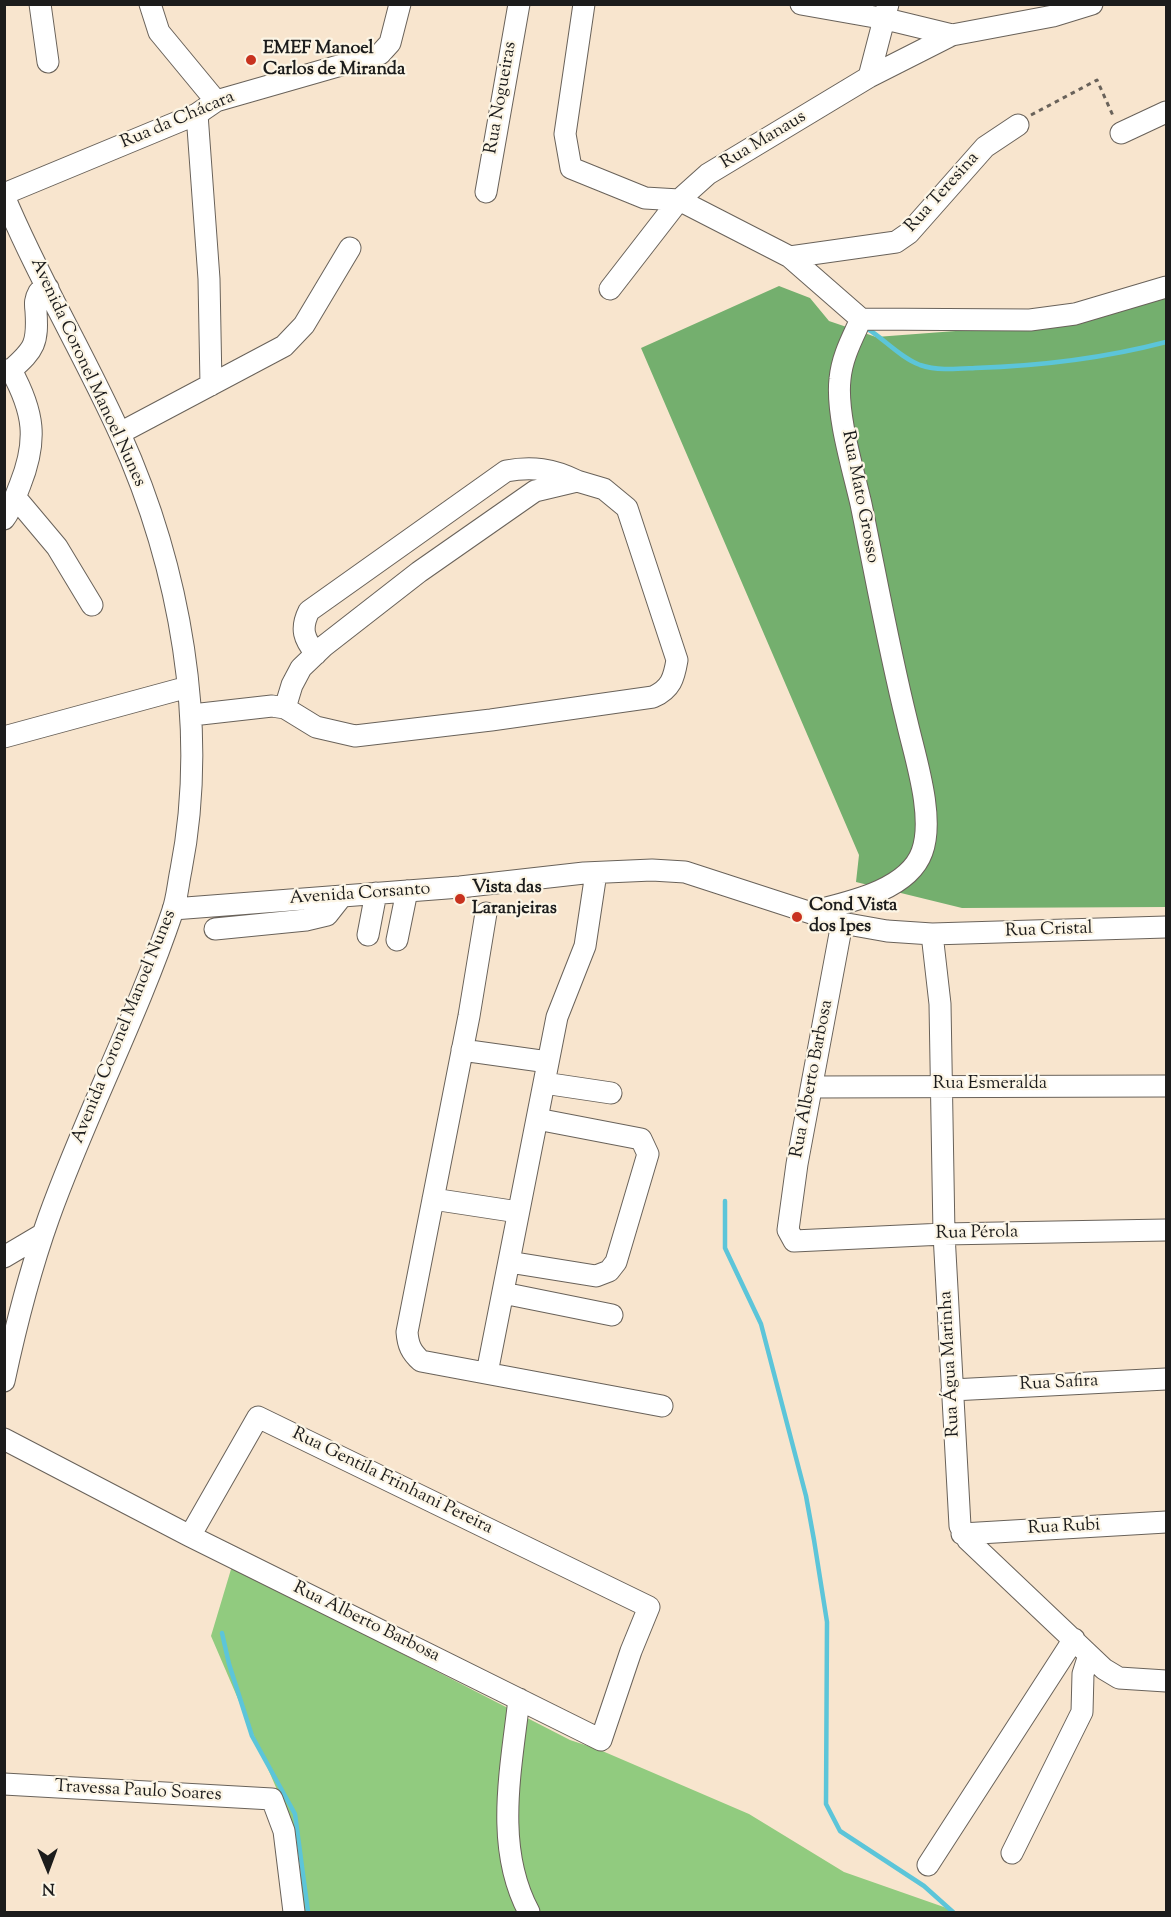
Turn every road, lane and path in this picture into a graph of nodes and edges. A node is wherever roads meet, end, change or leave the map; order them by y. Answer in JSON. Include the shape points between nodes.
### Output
{"nodes":[{"id":1,"x":40,"y":4,"type":"edge"},
{"id":2,"x":150,"y":4,"type":"edge"},
{"id":3,"x":400,"y":4,"type":"edge"},
{"id":4,"x":519,"y":4,"type":"edge"},
{"id":5,"x":584,"y":4,"type":"edge"},
{"id":6,"x":801,"y":4,"type":"edge"},
{"id":7,"x":1092,"y":4,"type":"edge"},
{"id":8,"x":887,"y":12,"type":"edge"},
{"id":9,"x":952,"y":35,"type":"junction"},
{"id":10,"x":48,"y":62,"type":"dead end"},
{"id":11,"x":869,"y":77,"type":"junction"},
{"id":12,"x":216,"y":101,"type":"junction"},
{"id":13,"x":1167,"y":112,"type":"edge"},
{"id":14,"x":197,"y":114,"type":"junction"},
{"id":15,"x":1018,"y":125,"type":"joint"},
{"id":16,"x":1121,"y":133,"type":"joint"},
{"id":17,"x":486,"y":192,"type":"dead end"},
{"id":18,"x":4,"y":195,"type":"edge"},
{"id":19,"x":679,"y":200,"type":"junction"},
{"id":20,"x":350,"y":248,"type":"dead end"},
{"id":21,"x":790,"y":257,"type":"junction"},
{"id":22,"x":1167,"y":287,"type":"edge"},
{"id":23,"x":48,"y":288,"type":"junction"},
{"id":24,"x":610,"y":289,"type":"dead end"},
{"id":25,"x":861,"y":320,"type":"junction"},
{"id":26,"x":8,"y":370,"type":"edge"},
{"id":27,"x":211,"y":385,"type":"junction"},
{"id":28,"x":120,"y":433,"type":"junction"},
{"id":29,"x":577,"y":481,"type":"junction"},
{"id":30,"x":15,"y":497,"type":"junction"},
{"id":31,"x":4,"y":519,"type":"edge"},
{"id":32,"x":92,"y":605,"type":"dead end"},
{"id":33,"x":316,"y":654,"type":"junction"},
{"id":34,"x":188,"y":687,"type":"junction"},
{"id":35,"x":285,"y":708,"type":"junction"},
{"id":36,"x":192,"y":715,"type":"junction"},
{"id":37,"x":4,"y":737,"type":"edge"},
{"id":38,"x":596,"y":873,"type":"junction"},
{"id":39,"x":408,"y":891,"type":"junction"},
{"id":40,"x":376,"y":893,"type":"junction"},
{"id":41,"x":342,"y":896,"type":"junction"},
{"id":42,"x":173,"y":909,"type":"junction"},
{"id":43,"x":810,"y":912,"type":"junction"},
{"id":44,"x":486,"y":913,"type":"dead end"},
{"id":45,"x":842,"y":923,"type":"junction"},
{"id":46,"x":1167,"y":927,"type":"edge"},
{"id":47,"x":215,"y":929,"type":"dead end"},
{"id":48,"x":932,"y":934,"type":"junction"},
{"id":49,"x":368,"y":935,"type":"dead end"},
{"id":50,"x":397,"y":940,"type":"dead end"},
{"id":51,"x":462,"y":1050,"type":"junction"},
{"id":52,"x":548,"y":1062,"type":"junction"},
{"id":53,"x":544,"y":1083,"type":"junction"},
{"id":54,"x":942,"y":1085,"type":"junction"},
{"id":55,"x":1167,"y":1086,"type":"edge"},
{"id":56,"x":813,"y":1087,"type":"junction"},
{"id":57,"x":611,"y":1093,"type":"dead end"},
{"id":58,"x":537,"y":1119,"type":"junction"},
{"id":59,"x":433,"y":1199,"type":"junction"},
{"id":60,"x":518,"y":1212,"type":"junction"},
{"id":61,"x":1167,"y":1230,"type":"edge"},
{"id":62,"x":44,"y":1234,"type":"junction"},
{"id":63,"x":944,"y":1234,"type":"junction"},
{"id":64,"x":789,"y":1236,"type":"joint"},
{"id":65,"x":4,"y":1257,"type":"edge"},
{"id":66,"x":508,"y":1262,"type":"junction"},
{"id":67,"x":502,"y":1293,"type":"junction"},
{"id":68,"x":612,"y":1315,"type":"dead end"},
{"id":69,"x":487,"y":1373,"type":"junction"},
{"id":70,"x":1167,"y":1379,"type":"edge"},
{"id":71,"x":4,"y":1381,"type":"edge"},
{"id":72,"x":952,"y":1390,"type":"junction"},
{"id":73,"x":662,"y":1406,"type":"dead end"},
{"id":74,"x":4,"y":1440,"type":"edge"},
{"id":75,"x":1167,"y":1522,"type":"edge"},
{"id":76,"x":962,"y":1534,"type":"junction"},
{"id":77,"x":190,"y":1536,"type":"junction"},
{"id":78,"x":649,"y":1606,"type":"joint"},
{"id":79,"x":1074,"y":1639,"type":"junction"},
{"id":80,"x":1089,"y":1655,"type":"junction"},
{"id":81,"x":1167,"y":1682,"type":"edge"},
{"id":82,"x":519,"y":1699,"type":"junction"},
{"id":83,"x":4,"y":1784,"type":"edge"},
{"id":84,"x":1012,"y":1853,"type":"dead end"},
{"id":85,"x":928,"y":1865,"type":"dead end"},
{"id":86,"x":294,"y":1912,"type":"edge"},
{"id":87,"x":530,"y":1912,"type":"edge"}],
"edges":[{"from":1,"to":10,"type":"street"},
{"from":2,"to":12,"type":"street","via":[[159,32]]},
{"from":3,"to":12,"type":"street","name":"Rua da Chácara","via":[[389,46],[369,58]]},
{"from":4,"to":17,"type":"street","name":"Rua Nogueiras"},
{"from":5,"to":19,"type":"street","via":[[565,134],[571,168],[645,198]]},
{"from":6,"to":8,"type":"street"},
{"from":7,"to":9,"type":"street","via":[[1053,16]]},
{"from":8,"to":9,"type":"street"},
{"from":8,"to":11,"type":"street"},
{"from":9,"to":11,"type":"street","name":"Rua Manaus"},
{"from":11,"to":19,"type":"street","name":"Rua Manaus","via":[[708,174]]},
{"from":12,"to":14,"type":"street","name":"Rua da Chácara"},
{"from":13,"to":16,"type":"street"},
{"from":14,"to":18,"type":"street","name":"Rua da Chácara"},
{"from":14,"to":27,"type":"street","via":[[209,279]]},
{"from":15,"to":16,"type":"path","via":[[1036,111],[1097,80]]},
{"from":15,"to":21,"type":"street","name":"Rua Teresina","via":[[985,147],[909,233],[896,242]]},
{"from":18,"to":23,"type":"street","name":"Avenida Coronel Manoel Nunes"},
{"from":19,"to":21,"type":"street"},
{"from":19,"to":24,"type":"street","name":"Rua Manaus"},
{"from":20,"to":27,"type":"street","via":[[294,337]]},
{"from":21,"to":25,"type":"street"},
{"from":22,"to":25,"type":"street","via":[[1076,314],[1030,320]]},
{"from":23,"to":26,"type":"street","via":[[39,292],[35,300],[36,343],[30,354]]},
{"from":23,"to":28,"type":"street","name":"Avenida Coronel Manoel Nunes"},
{"from":25,"to":43,"type":"street","name":"Rua Mato Grosso","via":[[844,356],[839,381],[845,431],[887,641],[920,776],[926,825],[922,852],[905,875],[854,901]]},
{"from":26,"to":30,"type":"street","via":[[26,398],[32,424],[30,455]]},
{"from":27,"to":28,"type":"street"},
{"from":28,"to":34,"type":"street","name":"Avenida Coronel Manoel Nunes","via":[[151,509],[175,608]]},
{"from":29,"to":33,"type":"street","via":[[535,491],[419,572]]},
{"from":29,"to":33,"type":"street","via":[[561,472],[529,467],[506,471],[309,611],[302,624],[305,640]]},
{"from":29,"to":35,"type":"street","via":[[604,489],[627,508],[677,660],[674,679],[663,693],[356,736],[316,727]]},
{"from":30,"to":31,"type":"street"},
{"from":30,"to":32,"type":"street","via":[[57,547]]},
{"from":33,"to":35,"type":"street","via":[[301,668]]},
{"from":34,"to":36,"type":"street","name":"Avenida Coronel Manoel Nunes"},
{"from":34,"to":37,"type":"street"},
{"from":35,"to":36,"type":"street","via":[[253,706]]},
{"from":36,"to":42,"type":"street","name":"Avenida Coronel Manoel Nunes","via":[[191,811]]},
{"from":38,"to":39,"type":"street","name":"Avenida Corsanto"},
{"from":38,"to":43,"type":"street","name":"Avenida Corsanto","via":[[685,872]]},
{"from":38,"to":52,"type":"street","via":[[585,946],[557,1017]]},
{"from":39,"to":40,"type":"street","name":"Avenida Corsanto"},
{"from":39,"to":50,"type":"street"},
{"from":40,"to":41,"type":"street","name":"Avenida Corsanto"},
{"from":40,"to":49,"type":"street"},
{"from":41,"to":42,"type":"street","name":"Avenida Corsanto"},
{"from":41,"to":47,"type":"street","via":[[327,915]]},
{"from":42,"to":62,"type":"street","name":"Avenida Coronel Manoel Nunes"},
{"from":43,"to":45,"type":"street","name":"Avenida Corsanto"},
{"from":44,"to":51,"type":"street"},
{"from":45,"to":48,"type":"street","name":"Avenida Corsanto"},
{"from":45,"to":56,"type":"street","name":"Rua Alberto Barbosa"},
{"from":46,"to":48,"type":"street","name":"Rua Cristal"},
{"from":48,"to":54,"type":"street","name":"Rua Água Marinha","via":[[940,1004]]},
{"from":51,"to":52,"type":"street"},
{"from":51,"to":59,"type":"street"},
{"from":52,"to":53,"type":"street"},
{"from":53,"to":57,"type":"street"},
{"from":53,"to":58,"type":"street"},
{"from":54,"to":55,"type":"street","name":"Rua Esmeralda"},
{"from":54,"to":56,"type":"street","name":"Rua Esmeralda"},
{"from":54,"to":63,"type":"street","name":"Rua Água Marinha"},
{"from":56,"to":64,"type":"street","name":"Rua Alberto Barbosa","via":[[797,1164]]},
{"from":58,"to":60,"type":"street"},
{"from":58,"to":66,"type":"street","via":[[641,1139],[648,1154],[616,1262],[609,1270],[596,1276]]},
{"from":59,"to":60,"type":"street"},
{"from":59,"to":69,"type":"street","via":[[407,1332],[408,1344],[421,1361]]},
{"from":60,"to":66,"type":"street"},
{"from":61,"to":63,"type":"street","name":"Rua Pérola"},
{"from":62,"to":65,"type":"street"},
{"from":62,"to":71,"type":"street","name":"Avenida Coronel Manoel Nunes"},
{"from":63,"to":64,"type":"street","name":"Rua Pérola","via":[[801,1243]]},
{"from":63,"to":72,"type":"street","name":"Rua Água Marinha"},
{"from":66,"to":67,"type":"street"},
{"from":67,"to":68,"type":"street"},
{"from":67,"to":69,"type":"street"},
{"from":69,"to":73,"type":"street"},
{"from":70,"to":72,"type":"street","name":"Rua Safira"},
{"from":72,"to":76,"type":"street","name":"Rua Água Marinha"},
{"from":74,"to":77,"type":"street","name":"Rua Alberto Barbosa"},
{"from":75,"to":76,"type":"street","name":"Rua Rubi"},
{"from":76,"to":79,"type":"street"},
{"from":77,"to":78,"type":"street","name":"Rua Gentila Frinhani Pereira","via":[[258,1417]]},
{"from":77,"to":82,"type":"street","name":"Rua Alberto Barbosa"},
{"from":78,"to":82,"type":"street","name":"Rua Alberto Barbosa","via":[[601,1740]]},
{"from":79,"to":80,"type":"street"},
{"from":79,"to":85,"type":"street"},
{"from":80,"to":81,"type":"street","via":[[1119,1678]]},
{"from":80,"to":84,"type":"street","via":[[1083,1674],[1082,1712]]},
{"from":82,"to":87,"type":"street","via":[[507,1828],[511,1866]]},
{"from":83,"to":86,"type":"street","name":"Travessa Paulo Soares","via":[[272,1799],[284,1831]]}]}
